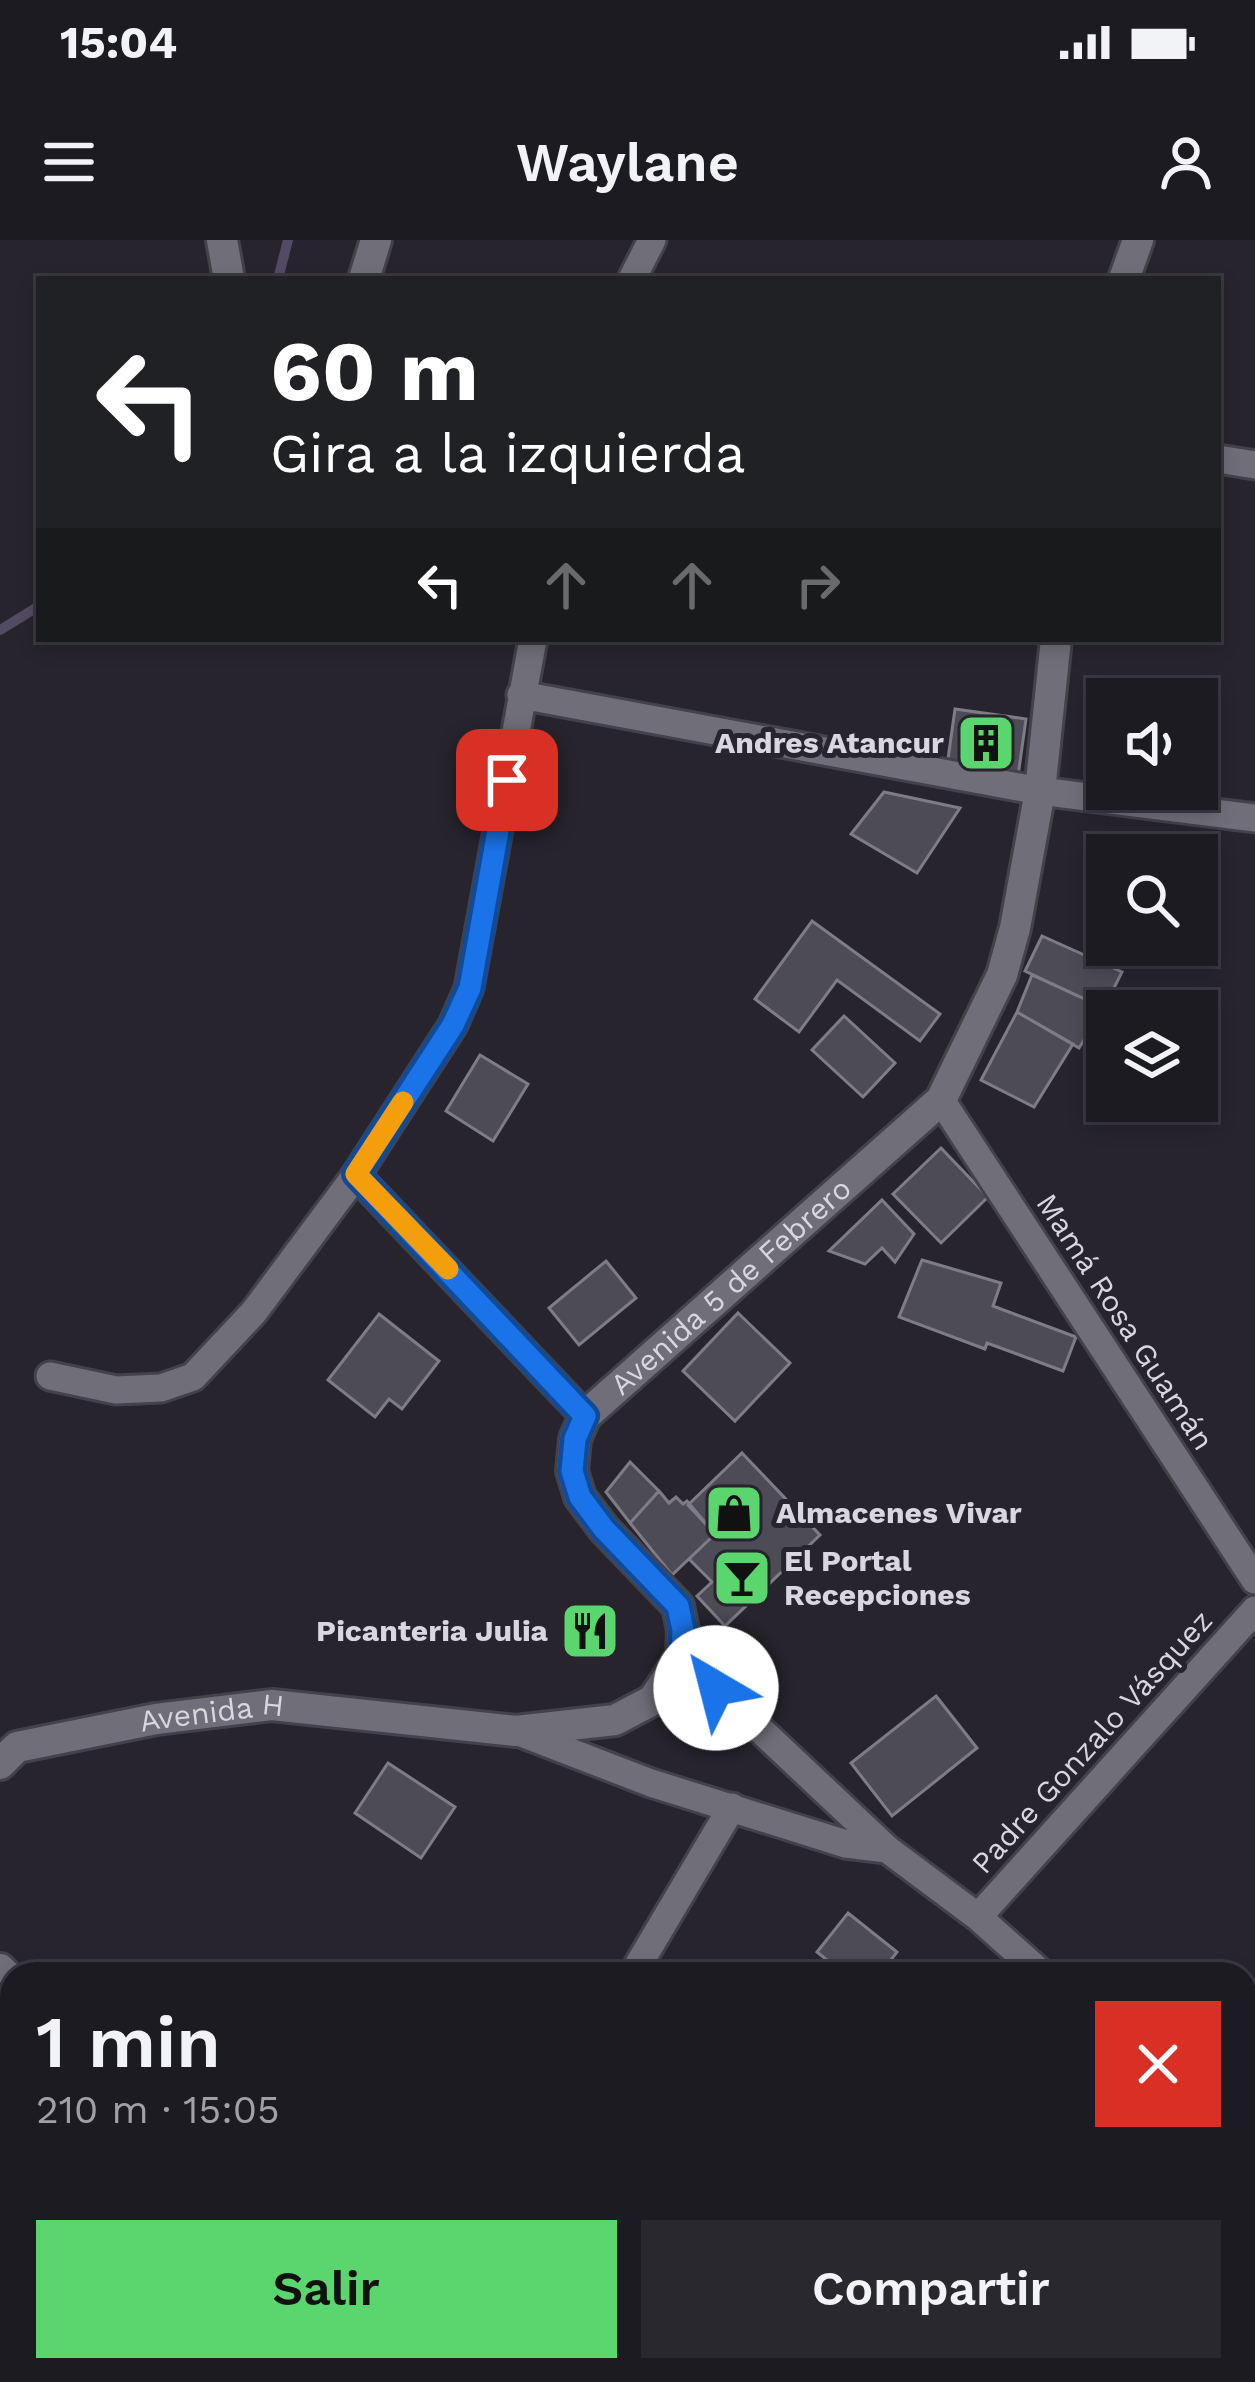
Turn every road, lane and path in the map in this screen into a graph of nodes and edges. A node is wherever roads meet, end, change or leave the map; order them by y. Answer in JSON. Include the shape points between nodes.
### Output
{"nodes":[{"id":1,"x":222,"y":240,"type":"edge"},
{"id":2,"x":376,"y":240,"type":"edge"},
{"id":3,"x":652,"y":240,"type":"edge"},
{"id":4,"x":1138,"y":240,"type":"edge"},
{"id":5,"x":228,"y":276,"type":"edge"},
{"id":6,"x":365,"y":276,"type":"edge"},
{"id":7,"x":634,"y":276,"type":"edge"},
{"id":8,"x":1125,"y":276,"type":"edge"},
{"id":9,"x":1221,"y":460,"type":"edge"},
{"id":10,"x":1255,"y":465,"type":"edge"},
{"id":11,"x":532,"y":642,"type":"edge"},
{"id":12,"x":1056,"y":642,"type":"edge"},
{"id":13,"x":521,"y":695,"type":"junction"},
{"id":14,"x":1040,"y":791,"type":"junction"},
{"id":15,"x":1255,"y":818,"type":"edge"},
{"id":16,"x":940,"y":1100,"type":"junction"},
{"id":17,"x":356,"y":1174,"type":"junction"},
{"id":18,"x":50,"y":1376,"type":"dead end"},
{"id":19,"x":585,"y":1416,"type":"junction"},
{"id":20,"x":1255,"y":1580,"type":"edge"},
{"id":21,"x":1255,"y":1610,"type":"edge"},
{"id":22,"x":682,"y":1656,"type":"junction"},
{"id":23,"x":517,"y":1731,"type":"junction"},
{"id":24,"x":6,"y":1750,"type":"edge"},
{"id":25,"x":732,"y":1807,"type":"junction"},
{"id":26,"x":887,"y":1849,"type":"junction"},
{"id":27,"x":978,"y":1917,"type":"junction"},
{"id":28,"x":640,"y":1962,"type":"edge"},
{"id":29,"x":1029,"y":1962,"type":"edge"}],
"edges":[{"from":1,"to":5,"type":"street"},
{"from":2,"to":6,"type":"street"},
{"from":3,"to":7,"type":"street"},
{"from":4,"to":8,"type":"street"},
{"from":9,"to":10,"type":"street"},
{"from":11,"to":13,"type":"street"},
{"from":12,"to":14,"type":"street","name":"Avenida 5 de Febrero"},
{"from":13,"to":14,"type":"street"},
{"from":13,"to":17,"type":"street","via":[[470,988]]},
{"from":14,"to":15,"type":"street"},
{"from":14,"to":16,"type":"street","name":"Avenida 5 de Febrero","via":[[1002,975]]},
{"from":16,"to":19,"type":"street","name":"Avenida 5 de Febrero"},
{"from":16,"to":20,"type":"street","name":"Mamá Rosa Guamán"},
{"from":17,"to":18,"type":"street","via":[[254,1312],[193,1377],[116,1390]]},
{"from":17,"to":19,"type":"street"},
{"from":19,"to":22,"type":"street","name":"Avenida 5 de Febrero","via":[[572,1471],[580,1497],[678,1606]]},
{"from":21,"to":27,"type":"street","name":"Padre Gonzalo Vásquez"},
{"from":22,"to":23,"type":"street","via":[[653,1700],[614,1720]]},
{"from":22,"to":26,"type":"street"},
{"from":23,"to":24,"type":"street","name":"Avenida H","via":[[272,1705]]},
{"from":23,"to":25,"type":"street"},
{"from":25,"to":26,"type":"street"},
{"from":25,"to":28,"type":"street"},
{"from":26,"to":27,"type":"street"},
{"from":27,"to":29,"type":"street"}]}
